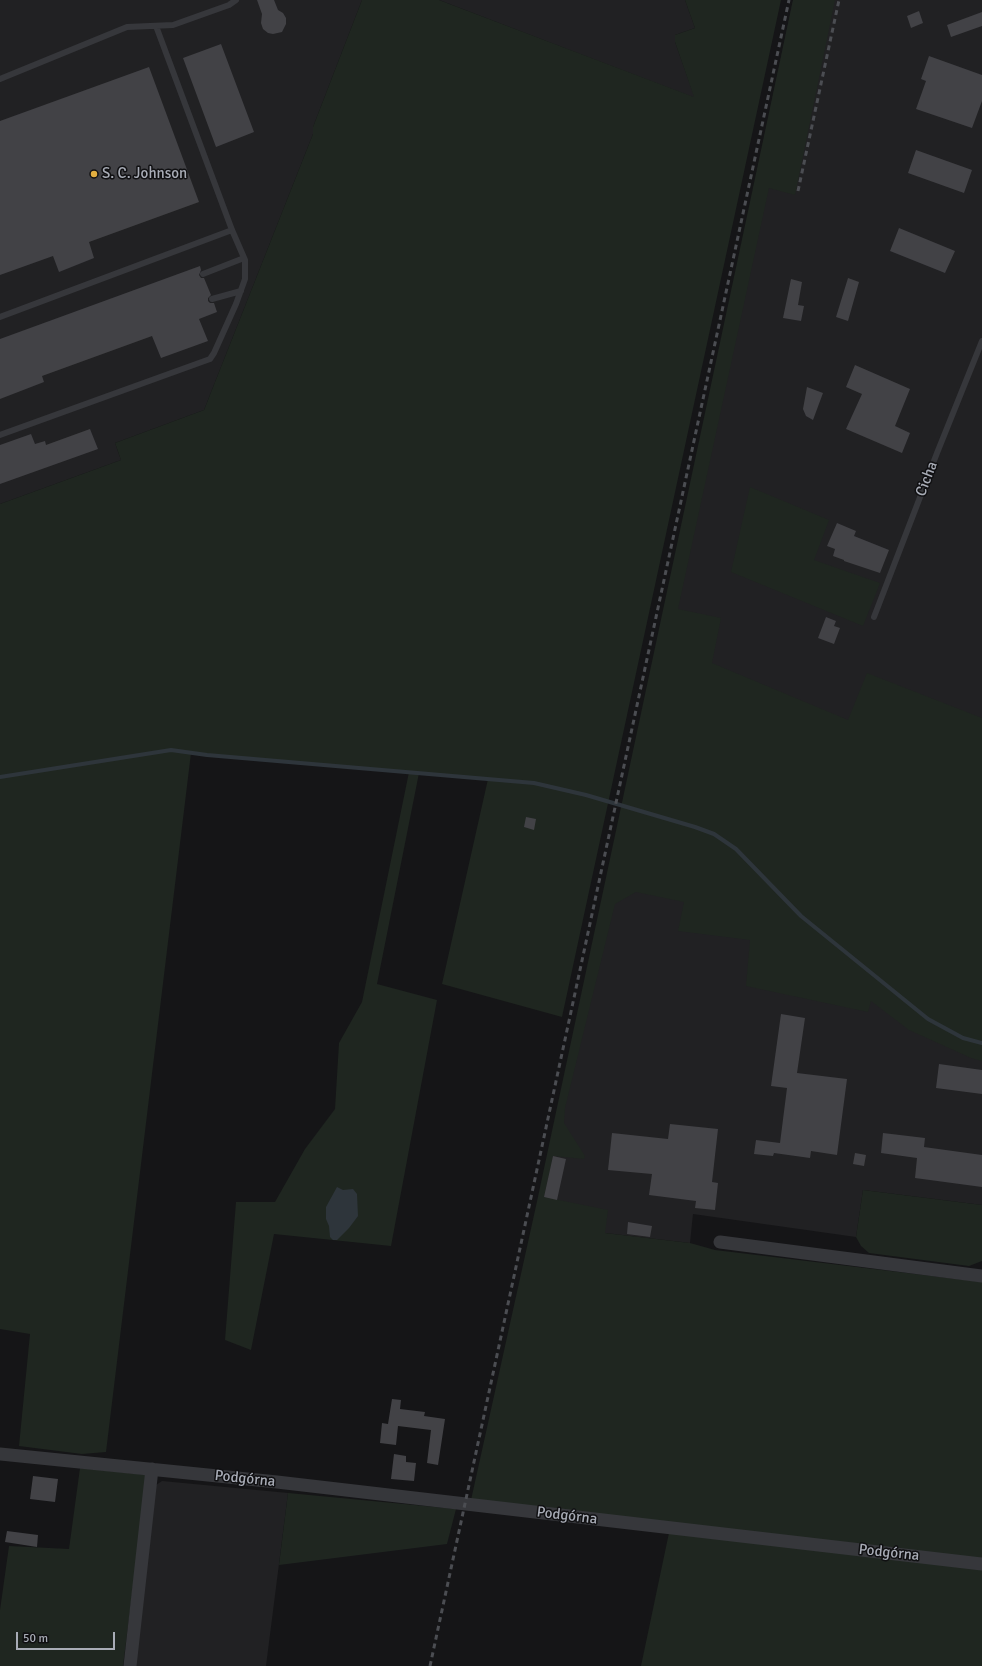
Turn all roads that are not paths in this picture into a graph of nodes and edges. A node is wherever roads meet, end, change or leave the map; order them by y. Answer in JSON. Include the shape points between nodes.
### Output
{"nodes":[{"id":1,"x":236,"y":0,"type":"edge"},
{"id":2,"x":156,"y":26,"type":"junction"},
{"id":3,"x":0,"y":79,"type":"edge"},
{"id":4,"x":232,"y":230,"type":"junction"},
{"id":5,"x":244,"y":258,"type":"junction"},
{"id":6,"x":203,"y":274,"type":"dead end"},
{"id":7,"x":240,"y":291,"type":"junction"},
{"id":8,"x":212,"y":299,"type":"dead end"},
{"id":9,"x":0,"y":316,"type":"edge"},
{"id":10,"x":982,"y":342,"type":"edge"},
{"id":11,"x":0,"y":435,"type":"edge"},
{"id":12,"x":874,"y":617,"type":"dead end"},
{"id":13,"x":720,"y":1242,"type":"dead end"},
{"id":14,"x":982,"y":1276,"type":"edge"},
{"id":15,"x":0,"y":1454,"type":"edge"},
{"id":16,"x":152,"y":1469,"type":"junction"},
{"id":17,"x":982,"y":1564,"type":"edge"},
{"id":18,"x":130,"y":1666,"type":"edge"}],
"edges":[{"from":1,"to":2,"type":"lane","via":[[229,5],[173,25]]},
{"from":2,"to":3,"type":"lane","via":[[127,27]]},
{"from":2,"to":4,"type":"lane"},
{"from":4,"to":5,"type":"lane"},
{"from":4,"to":9,"type":"lane"},
{"from":5,"to":6,"type":"lane"},
{"from":5,"to":7,"type":"lane","via":[[245,276]]},
{"from":7,"to":8,"type":"lane"},
{"from":7,"to":11,"type":"lane","via":[[210,359]]},
{"from":10,"to":12,"type":"lane","name":"Cicha"},
{"from":13,"to":14,"type":"street"},
{"from":15,"to":16,"type":"street","name":"Podgórna"},
{"from":16,"to":17,"type":"street","name":"Podgórna"},
{"from":16,"to":18,"type":"street"}]}
